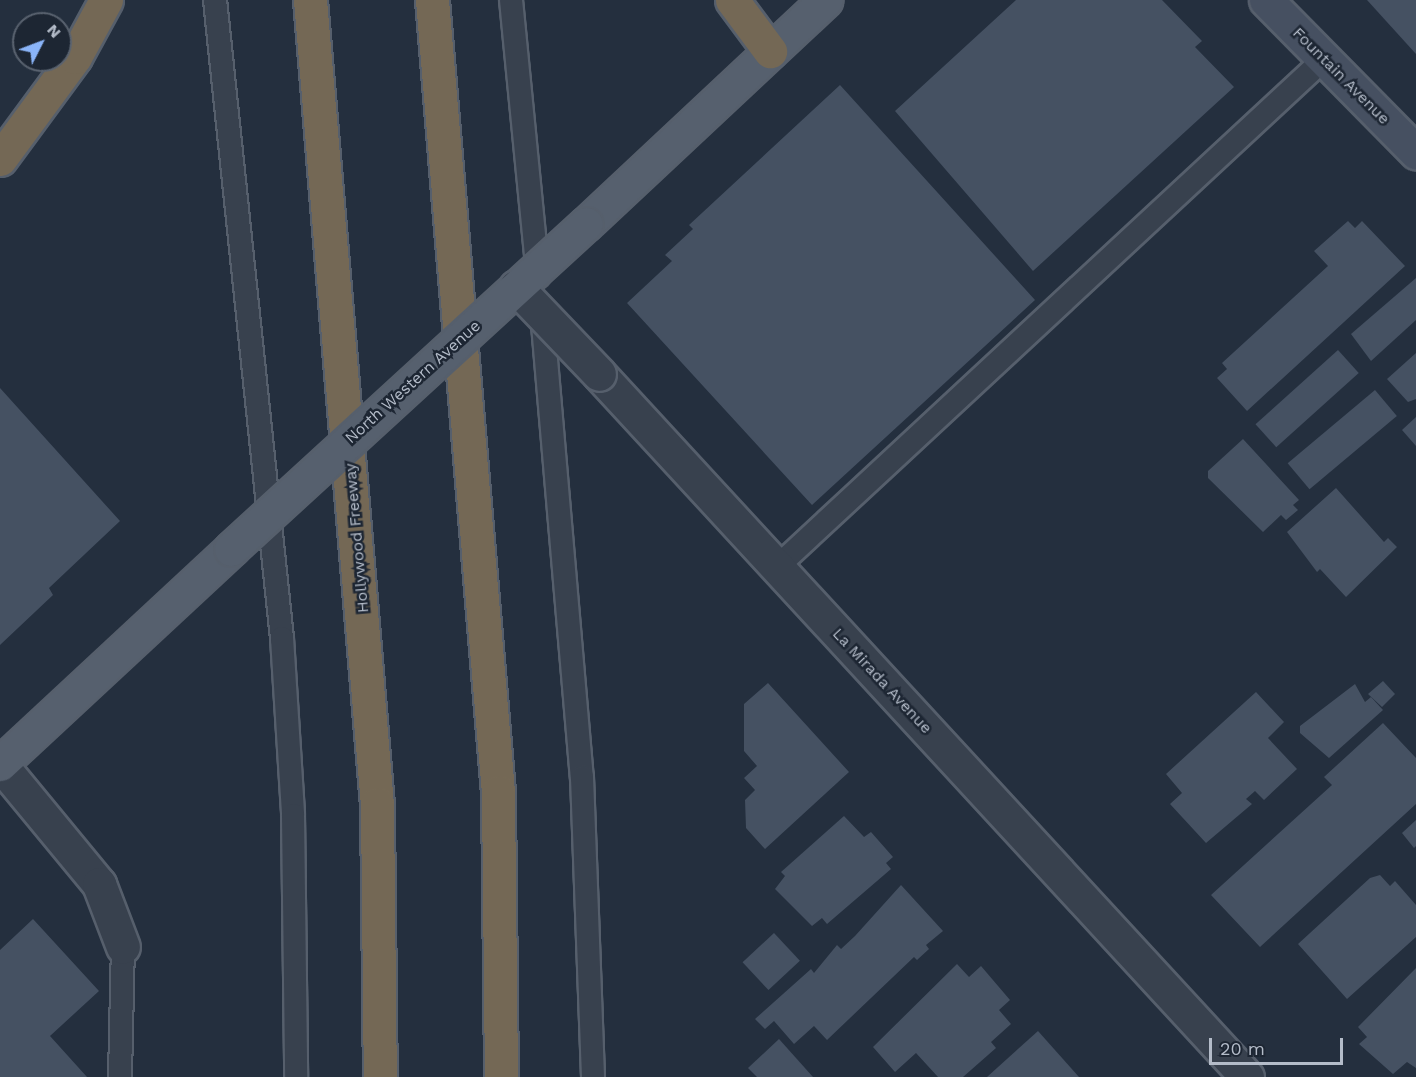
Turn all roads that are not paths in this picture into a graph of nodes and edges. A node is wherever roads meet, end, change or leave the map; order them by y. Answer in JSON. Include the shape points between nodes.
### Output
{"nodes":[{"id":1,"x":106,"y":0,"type":"edge"},
{"id":2,"x":215,"y":0,"type":"edge"},
{"id":3,"x":310,"y":0,"type":"edge"},
{"id":4,"x":432,"y":0,"type":"edge"},
{"id":5,"x":512,"y":0,"type":"edge"},
{"id":6,"x":732,"y":0,"type":"edge"},
{"id":7,"x":825,"y":0,"type":"edge"},
{"id":8,"x":1266,"y":0,"type":"edge"},
{"id":9,"x":770,"y":51,"type":"junction"},
{"id":10,"x":1324,"y":59,"type":"junction"},
{"id":11,"x":1416,"y":152,"type":"edge"},
{"id":12,"x":0,"y":159,"type":"edge"},
{"id":13,"x":516,"y":287,"type":"junction"},
{"id":14,"x":777,"y":567,"type":"junction"},
{"id":15,"x":0,"y":764,"type":"edge"},
{"id":16,"x":123,"y":947,"type":"joint"},
{"id":17,"x":120,"y":1077,"type":"edge"},
{"id":18,"x":296,"y":1077,"type":"edge"},
{"id":19,"x":380,"y":1077,"type":"edge"},
{"id":20,"x":501,"y":1077,"type":"edge"},
{"id":21,"x":593,"y":1077,"type":"edge"},
{"id":22,"x":1247,"y":1077,"type":"edge"}],
"edges":[{"from":1,"to":12,"type":"highway","via":[[75,57]]},
{"from":2,"to":18,"type":"lane","via":[[282,638],[293,814]]},
{"from":3,"to":19,"type":"highway","name":"Hollywood Freeway","via":[[375,780]]},
{"from":4,"to":20,"type":"highway","via":[[498,792]]},
{"from":5,"to":21,"type":"lane","via":[[555,425],[582,777]]},
{"from":6,"to":9,"type":"highway"},
{"from":7,"to":9,"type":"main road","name":"North Western Avenue"},
{"from":8,"to":10,"type":"street","name":"Fountain Avenue"},
{"from":9,"to":13,"type":"main road","name":"North Western Avenue","bridge":true},
{"from":10,"to":11,"type":"street","name":"Fountain Avenue"},
{"from":10,"to":14,"type":"lane"},
{"from":13,"to":14,"type":"street","name":"La Mirada Avenue","bridge":true},
{"from":13,"to":15,"type":"main road","name":"North Western Avenue","bridge":true},
{"from":14,"to":22,"type":"street","name":"La Mirada Avenue"},
{"from":15,"to":16,"type":"street","via":[[99,884]]},
{"from":16,"to":17,"type":"lane"}]}
